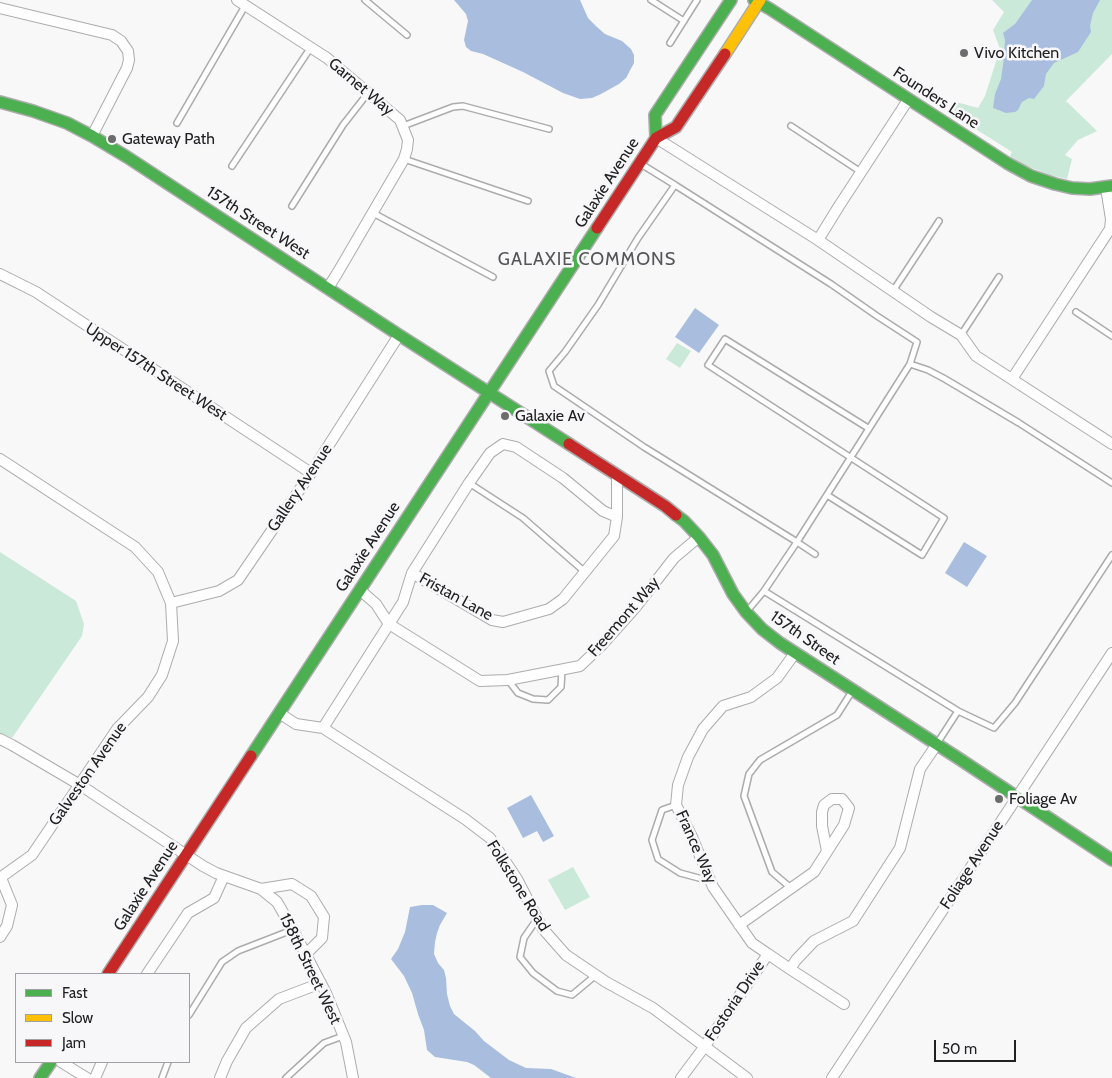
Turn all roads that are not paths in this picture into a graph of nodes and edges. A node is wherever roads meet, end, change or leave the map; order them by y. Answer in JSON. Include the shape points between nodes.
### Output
{"nodes":[{"id":1,"x":365,"y":0,"type":"edge"},
{"id":2,"x":651,"y":0,"type":"edge"},
{"id":3,"x":697,"y":0,"type":"edge"},
{"id":4,"x":731,"y":0,"type":"edge"},
{"id":5,"x":757,"y":1,"type":"edge"},
{"id":6,"x":241,"y":3,"type":"edge"},
{"id":7,"x":0,"y":8,"type":"edge"},
{"id":8,"x":684,"y":21,"type":"junction"},
{"id":9,"x":407,"y":35,"type":"dead end"},
{"id":10,"x":670,"y":43,"type":"dead end"},
{"id":11,"x":311,"y":48,"type":"junction"},
{"id":12,"x":368,"y":93,"type":"junction"},
{"id":13,"x":908,"y":100,"type":"junction"},
{"id":14,"x":0,"y":102,"type":"edge"},
{"id":15,"x":177,"y":123,"type":"dead end"},
{"id":16,"x":403,"y":126,"type":"junction"},
{"id":17,"x":791,"y":126,"type":"dead end"},
{"id":18,"x":549,"y":129,"type":"dead end"},
{"id":19,"x":92,"y":136,"type":"junction"},
{"id":20,"x":656,"y":138,"type":"junction"},
{"id":21,"x":404,"y":159,"type":"junction"},
{"id":22,"x":640,"y":163,"type":"junction"},
{"id":23,"x":232,"y":166,"type":"dead end"},
{"id":24,"x":861,"y":172,"type":"junction"},
{"id":25,"x":675,"y":184,"type":"junction"},
{"id":26,"x":1109,"y":187,"type":"edge"},
{"id":27,"x":528,"y":201,"type":"dead end"},
{"id":28,"x":292,"y":206,"type":"dead end"},
{"id":29,"x":372,"y":213,"type":"junction"},
{"id":30,"x":939,"y":221,"type":"dead end"},
{"id":31,"x":818,"y":240,"type":"junction"},
{"id":32,"x":0,"y":274,"type":"edge"},
{"id":33,"x":493,"y":277,"type":"dead end"},
{"id":34,"x":999,"y":277,"type":"dead end"},
{"id":35,"x":328,"y":288,"type":"junction"},
{"id":36,"x":893,"y":291,"type":"junction"},
{"id":37,"x":1076,"y":312,"type":"dead end"},
{"id":38,"x":399,"y":335,"type":"junction"},
{"id":39,"x":961,"y":335,"type":"junction"},
{"id":40,"x":1112,"y":336,"type":"edge"},
{"id":41,"x":910,"y":364,"type":"junction"},
{"id":42,"x":1012,"y":379,"type":"junction"},
{"id":43,"x":489,"y":392,"type":"junction"},
{"id":44,"x":868,"y":428,"type":"junction"},
{"id":45,"x":1111,"y":440,"type":"edge"},
{"id":46,"x":850,"y":457,"type":"junction"},
{"id":47,"x":0,"y":459,"type":"edge"},
{"id":48,"x":311,"y":473,"type":"junction"},
{"id":49,"x":617,"y":475,"type":"junction"},
{"id":50,"x":470,"y":483,"type":"junction"},
{"id":51,"x":1112,"y":484,"type":"edge"},
{"id":52,"x":827,"y":495,"type":"junction"},
{"id":53,"x":617,"y":517,"type":"junction"},
{"id":54,"x":700,"y":536,"type":"junction"},
{"id":55,"x":797,"y":542,"type":"junction"},
{"id":56,"x":815,"y":554,"type":"dead end"},
{"id":57,"x":1112,"y":555,"type":"edge"},
{"id":58,"x":412,"y":572,"type":"junction"},
{"id":59,"x":585,"y":572,"type":"junction"},
{"id":60,"x":360,"y":590,"type":"junction"},
{"id":61,"x":764,"y":591,"type":"junction"},
{"id":62,"x":171,"y":603,"type":"junction"},
{"id":63,"x":746,"y":612,"type":"junction"},
{"id":64,"x":388,"y":624,"type":"junction"},
{"id":65,"x":795,"y":653,"type":"junction"},
{"id":66,"x":1112,"y":653,"type":"edge"},
{"id":67,"x":562,"y":669,"type":"junction"},
{"id":68,"x":508,"y":680,"type":"junction"},
{"id":69,"x":853,"y":690,"type":"junction"},
{"id":70,"x":958,"y":711,"type":"junction"},
{"id":71,"x":279,"y":713,"type":"junction"},
{"id":72,"x":323,"y":728,"type":"junction"},
{"id":73,"x":0,"y":739,"type":"edge"},
{"id":74,"x":937,"y":744,"type":"junction"},
{"id":75,"x":80,"y":785,"type":"junction"},
{"id":76,"x":1017,"y":797,"type":"junction"},
{"id":77,"x":676,"y":805,"type":"junction"},
{"id":78,"x":827,"y":851,"type":"junction"},
{"id":79,"x":185,"y":855,"type":"junction"},
{"id":80,"x":1112,"y":860,"type":"edge"},
{"id":81,"x":224,"y":876,"type":"junction"},
{"id":82,"x":1,"y":878,"type":"edge"},
{"id":83,"x":710,"y":881,"type":"junction"},
{"id":84,"x":791,"y":888,"type":"junction"},
{"id":85,"x":261,"y":889,"type":"junction"},
{"id":86,"x":537,"y":918,"type":"junction"},
{"id":87,"x":739,"y":925,"type":"junction"},
{"id":88,"x":293,"y":930,"type":"junction"},
{"id":89,"x":0,"y":937,"type":"edge"},
{"id":90,"x":306,"y":954,"type":"junction"},
{"id":91,"x":768,"y":954,"type":"junction"},
{"id":92,"x":790,"y":969,"type":"junction"},
{"id":93,"x":109,"y":973,"type":"edge"},
{"id":94,"x":149,"y":973,"type":"edge"},
{"id":95,"x":596,"y":975,"type":"junction"},
{"id":96,"x":321,"y":983,"type":"junction"},
{"id":97,"x":844,"y":1004,"type":"dead end"},
{"id":98,"x":190,"y":1013,"type":"edge"},
{"id":99,"x":343,"y":1036,"type":"junction"},
{"id":100,"x":704,"y":1046,"type":"junction"},
{"id":101,"x":50,"y":1063,"type":"edge"},
{"id":102,"x":63,"y":1063,"type":"edge"},
{"id":103,"x":102,"y":1063,"type":"edge"},
{"id":104,"x":168,"y":1063,"type":"edge"},
{"id":105,"x":40,"y":1078,"type":"edge"},
{"id":106,"x":87,"y":1078,"type":"edge"},
{"id":107,"x":95,"y":1078,"type":"edge"},
{"id":108,"x":162,"y":1078,"type":"edge"},
{"id":109,"x":220,"y":1078,"type":"edge"},
{"id":110,"x":286,"y":1078,"type":"edge"},
{"id":111,"x":354,"y":1078,"type":"edge"},
{"id":112,"x":681,"y":1078,"type":"edge"},
{"id":113,"x":747,"y":1078,"type":"edge"},
{"id":114,"x":832,"y":1078,"type":"edge"}],
"edges":[{"from":1,"to":9,"type":"lane"},
{"from":2,"to":8,"type":"lane"},
{"from":3,"to":8,"type":"lane"},
{"from":4,"to":20,"type":"street","name":"Galaxie Avenue","via":[[655,115]]},
{"from":5,"to":13,"type":"street","name":"Founders Lane"},
{"from":5,"to":20,"type":"street","name":"Galaxie Avenue","via":[[676,127]]},
{"from":6,"to":11,"type":"street","name":"Garnet Way"},
{"from":6,"to":15,"type":"lane"},
{"from":7,"to":19,"type":"street","via":[[112,35],[121,41],[128,51],[127,68]]},
{"from":8,"to":10,"type":"lane"},
{"from":11,"to":12,"type":"street","name":"Garnet Way"},
{"from":11,"to":23,"type":"lane"},
{"from":12,"to":16,"type":"street","name":"Garnet Way","via":[[393,113]]},
{"from":12,"to":28,"type":"lane","via":[[343,125]]},
{"from":13,"to":24,"type":"street"},
{"from":13,"to":26,"type":"street","name":"Founders Lane","via":[[1031,176],[1072,188]]},
{"from":14,"to":19,"type":"street","name":"157th Street West","via":[[67,123]]},
{"from":16,"to":18,"type":"lane","via":[[464,106]]},
{"from":16,"to":21,"type":"street","name":"Garnet Way","via":[[408,140]]},
{"from":17,"to":24,"type":"lane"},
{"from":19,"to":35,"type":"street","name":"157th Street West"},
{"from":20,"to":22,"type":"street","name":"Galaxie Avenue"},
{"from":20,"to":31,"type":"street"},
{"from":21,"to":27,"type":"lane"},
{"from":21,"to":29,"type":"street","name":"Garnet Way"},
{"from":22,"to":25,"type":"lane"},
{"from":22,"to":43,"type":"street","name":"Galaxie Avenue"},
{"from":24,"to":31,"type":"street"},
{"from":25,"to":41,"type":"lane","via":[[916,342]]},
{"from":25,"to":55,"type":"lane","via":[[598,305],[549,371],[554,386],[652,452]]},
{"from":26,"to":42,"type":"street","via":[[1110,229]]},
{"from":29,"to":33,"type":"lane"},
{"from":29,"to":35,"type":"street","name":"Garnet Way"},
{"from":30,"to":36,"type":"lane"},
{"from":31,"to":36,"type":"street"},
{"from":32,"to":48,"type":"street","name":"Upper 157th Street West","via":[[36,292]]},
{"from":34,"to":39,"type":"lane"},
{"from":35,"to":38,"type":"street","name":"157th Street West"},
{"from":36,"to":39,"type":"street"},
{"from":37,"to":40,"type":"lane"},
{"from":38,"to":43,"type":"street","name":"157th Street West"},
{"from":38,"to":48,"type":"street","name":"Gallery Avenue"},
{"from":39,"to":42,"type":"street","via":[[976,356]]},
{"from":41,"to":44,"type":"lane"},
{"from":41,"to":51,"type":"lane","via":[[945,379]]},
{"from":42,"to":45,"type":"street"},
{"from":43,"to":49,"type":"street","name":"157th Street"},
{"from":43,"to":60,"type":"street","name":"Galaxie Avenue"},
{"from":44,"to":46,"type":"lane"},
{"from":44,"to":46,"type":"lane","via":[[725,339],[708,365]]},
{"from":46,"to":52,"type":"lane"},
{"from":46,"to":52,"type":"lane","via":[[944,518],[922,555]]},
{"from":47,"to":62,"type":"street","via":[[135,547],[158,572]]},
{"from":48,"to":62,"type":"street","name":"Gallery Avenue","via":[[238,580],[219,591]]},
{"from":49,"to":53,"type":"street","name":"Fristan Lane"},
{"from":49,"to":54,"type":"street","name":"157th Street","via":[[672,511]]},
{"from":50,"to":53,"type":"street","via":[[490,453],[503,444],[516,446],[603,511]]},
{"from":50,"to":58,"type":"street"},
{"from":50,"to":59,"type":"lane","via":[[523,518]]},
{"from":52,"to":55,"type":"lane"},
{"from":53,"to":59,"type":"street","name":"Fristan Lane","via":[[614,536]]},
{"from":54,"to":63,"type":"street","name":"157th Street","via":[[732,594]]},
{"from":54,"to":67,"type":"street","name":"Freemont Way","via":[[674,558],[601,646],[580,666]]},
{"from":55,"to":56,"type":"lane"},
{"from":55,"to":61,"type":"lane"},
{"from":57,"to":70,"type":"lane","via":[[1015,703],[994,728]]},
{"from":58,"to":59,"type":"street","name":"Fristan Lane","via":[[492,620],[503,622],[549,609],[563,599]]},
{"from":58,"to":64,"type":"street","via":[[403,602]]},
{"from":60,"to":64,"type":"street","name":"Freemont Way","via":[[376,604]]},
{"from":60,"to":71,"type":"street","name":"Galaxie Avenue"},
{"from":61,"to":63,"type":"lane"},
{"from":61,"to":70,"type":"lane"},
{"from":62,"to":75,"type":"street","name":"Galveston Avenue","via":[[173,640],[162,676],[148,697],[117,729]]},
{"from":63,"to":65,"type":"street","name":"157th Street","via":[[762,630]]},
{"from":64,"to":68,"type":"street","name":"Freemont Way","via":[[480,681]]},
{"from":64,"to":72,"type":"street"},
{"from":65,"to":69,"type":"street","name":"157th Street"},
{"from":65,"to":77,"type":"street","name":"France Way","via":[[777,678],[751,697],[724,706],[703,729],[678,785]]},
{"from":66,"to":76,"type":"street","name":"Foliage Avenue"},
{"from":67,"to":68,"type":"street","name":"Freemont Way"},
{"from":67,"to":68,"type":"lane","via":[[561,687],[548,700],[518,693]]},
{"from":69,"to":74,"type":"street","name":"157th Street"},
{"from":69,"to":84,"type":"lane","via":[[837,715],[760,760],[749,774],[744,796],[772,872]]},
{"from":70,"to":74,"type":"lane"},
{"from":71,"to":72,"type":"street","name":"Folkstone Road","via":[[296,724]]},
{"from":71,"to":79,"type":"street","name":"Galaxie Avenue"},
{"from":72,"to":86,"type":"street","name":"Folkstone Road","via":[[490,838],[517,878]]},
{"from":73,"to":75,"type":"street","name":"158th Street West"},
{"from":74,"to":76,"type":"street","name":"157th Street"},
{"from":74,"to":92,"type":"street","name":"Fostoria Drive","via":[[920,769],[900,848],[854,921],[814,941]]},
{"from":75,"to":79,"type":"street","name":"158th Street West"},
{"from":75,"to":82,"type":"street","name":"Galveston Avenue","via":[[32,856]]},
{"from":76,"to":80,"type":"street","name":"157th Street"},
{"from":76,"to":114,"type":"street","name":"Foliage Avenue"},
{"from":77,"to":83,"type":"street","name":"France Way"},
{"from":77,"to":83,"type":"lane","via":[[662,810],[652,840],[658,859],[680,873]]},
{"from":78,"to":78,"type":"street","via":[[844,825],[849,808],[842,799],[832,799],[824,805],[822,826]]},
{"from":78,"to":84,"type":"street","via":[[814,872]]},
{"from":79,"to":81,"type":"street","name":"158th Street West"},
{"from":79,"to":93,"type":"street","name":"Galaxie Avenue"},
{"from":81,"to":85,"type":"street","name":"158th Street West"},
{"from":81,"to":94,"type":"street","via":[[214,898],[188,913]]},
{"from":82,"to":89,"type":"street","via":[[12,906],[7,926]]},
{"from":83,"to":87,"type":"street","name":"France Way"},
{"from":84,"to":87,"type":"street"},
{"from":85,"to":88,"type":"street","name":"158th Street West","via":[[277,902]]},
{"from":85,"to":90,"type":"street","via":[[292,884],[311,896],[324,918],[322,938]]},
{"from":86,"to":95,"type":"street","name":"Folkstone Road","via":[[543,930],[566,955]]},
{"from":86,"to":95,"type":"lane","via":[[524,938],[520,957],[533,973],[557,990],[572,994]]},
{"from":87,"to":91,"type":"street","name":"France Way","via":[[752,943]]},
{"from":88,"to":90,"type":"street","name":"158th Street West"},
{"from":88,"to":98,"type":"lane","via":[[238,951],[222,962]]},
{"from":90,"to":96,"type":"street","name":"158th Street West"},
{"from":91,"to":92,"type":"street","name":"Fostoria Drive"},
{"from":91,"to":100,"type":"street","name":"Fostoria Drive"},
{"from":92,"to":97,"type":"street"},
{"from":95,"to":100,"type":"street","name":"Folkstone Road","via":[[653,1008]]},
{"from":96,"to":99,"type":"street","name":"158th Street West"},
{"from":96,"to":109,"type":"street","via":[[279,999],[246,1028]]},
{"from":99,"to":110,"type":"lane","via":[[324,1043]]},
{"from":99,"to":111,"type":"street","name":"158th Street West"},
{"from":100,"to":112,"type":"street","name":"Fostoria Drive"},
{"from":100,"to":113,"type":"street","name":"Folkstone Road"},
{"from":101,"to":105,"type":"street"},
{"from":102,"to":106,"type":"street"},
{"from":103,"to":107,"type":"street"},
{"from":104,"to":108,"type":"lane"}]}
